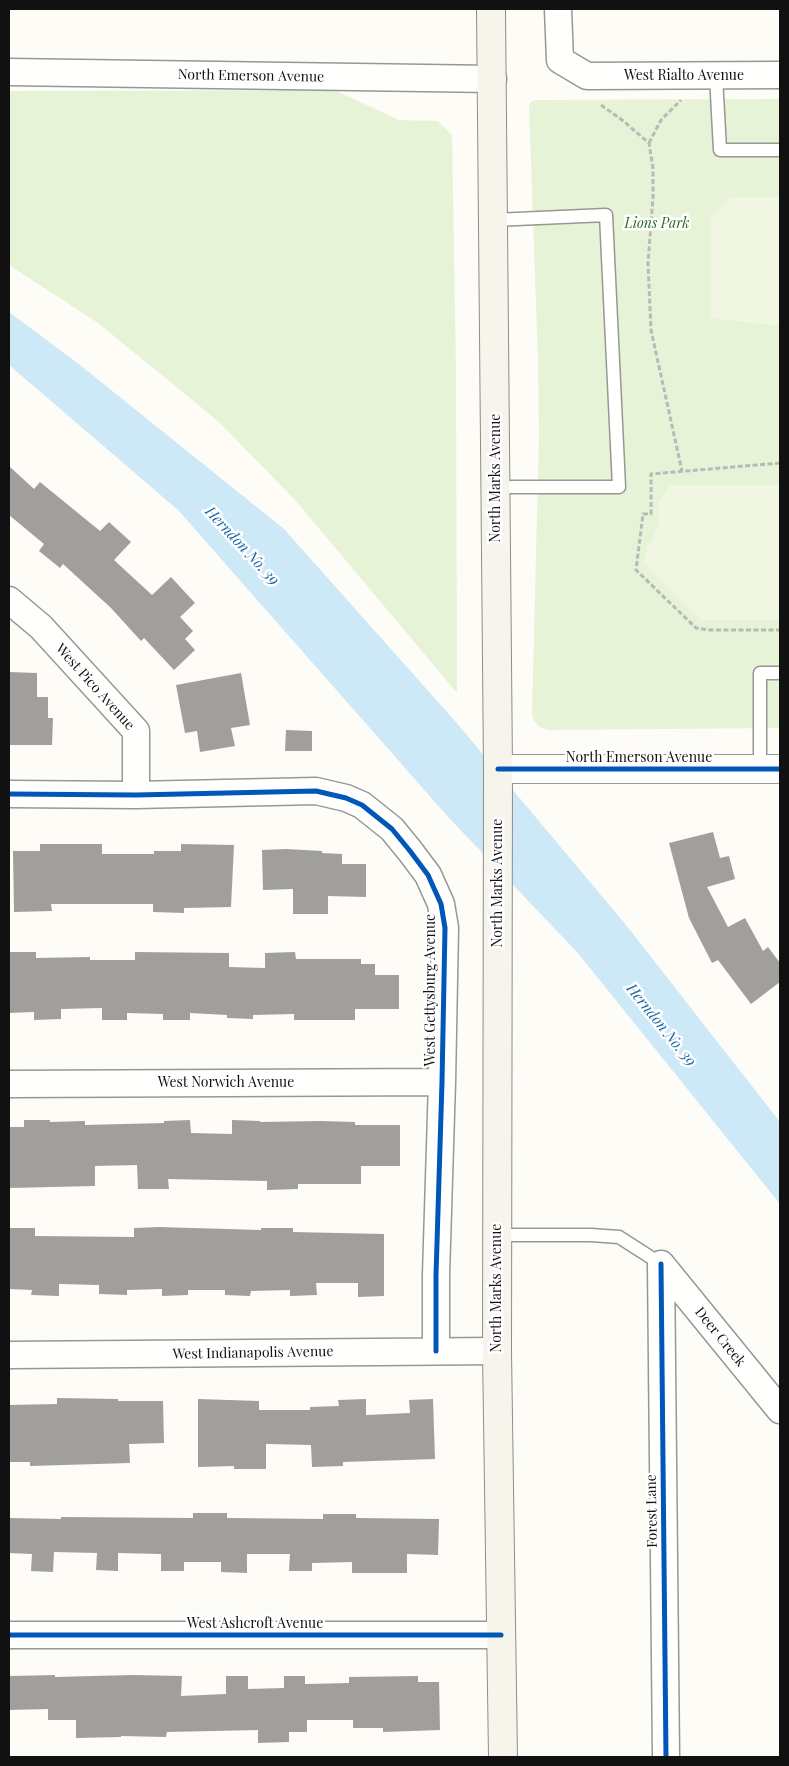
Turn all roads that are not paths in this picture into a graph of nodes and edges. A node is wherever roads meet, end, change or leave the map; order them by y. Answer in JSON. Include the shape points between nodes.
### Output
{"nodes":[{"id":1,"x":491,"y":9,"type":"edge"},
{"id":2,"x":558,"y":9,"type":"edge"},
{"id":3,"x":9,"y":72,"type":"edge"},
{"id":4,"x":716,"y":76,"type":"junction"},
{"id":5,"x":780,"y":76,"type":"edge"},
{"id":6,"x":493,"y":79,"type":"junction"},
{"id":7,"x":780,"y":150,"type":"edge"},
{"id":8,"x":494,"y":220,"type":"junction"},
{"id":9,"x":496,"y":487,"type":"junction"},
{"id":10,"x":9,"y":600,"type":"edge"},
{"id":11,"x":780,"y":673,"type":"edge"},
{"id":12,"x":498,"y":769,"type":"junction"},
{"id":13,"x":770,"y":769,"type":"edge"},
{"id":14,"x":9,"y":794,"type":"edge"},
{"id":15,"x":136,"y":795,"type":"junction"},
{"id":16,"x":442,"y":1082,"type":"junction"},
{"id":17,"x":9,"y":1084,"type":"edge"},
{"id":18,"x":498,"y":1235,"type":"junction"},
{"id":19,"x":661,"y":1264,"type":"junction"},
{"id":20,"x":436,"y":1351,"type":"junction"},
{"id":21,"x":497,"y":1351,"type":"junction"},
{"id":22,"x":9,"y":1355,"type":"edge"},
{"id":23,"x":780,"y":1410,"type":"edge"},
{"id":24,"x":9,"y":1635,"type":"edge"},
{"id":25,"x":501,"y":1635,"type":"junction"},
{"id":26,"x":503,"y":1757,"type":"edge"},
{"id":27,"x":666,"y":1757,"type":"edge"}],
"edges":[{"from":1,"to":6,"type":"main road","name":"North Marks Avenue"},
{"from":2,"to":4,"type":"street","name":"West Rialto Avenue","via":[[560,60],[587,76]]},
{"from":3,"to":6,"type":"street","name":"North Emerson Avenue"},
{"from":4,"to":5,"type":"street","name":"West Rialto Avenue"},
{"from":4,"to":7,"type":"lane","via":[[720,150]]},
{"from":6,"to":8,"type":"main road","name":"North Marks Avenue"},
{"from":8,"to":9,"type":"main road","name":"North Marks Avenue"},
{"from":8,"to":9,"type":"lane","via":[[606,215],[619,487]]},
{"from":9,"to":12,"type":"main road","name":"North Marks Avenue"},
{"from":10,"to":15,"type":"street","name":"West Pico Avenue","via":[[41,627],[136,731]]},
{"from":11,"to":13,"type":"lane","via":[[760,673]]},
{"from":12,"to":13,"type":"street","name":"North Emerson Avenue"},
{"from":12,"to":18,"type":"main road","name":"North Marks Avenue"},
{"from":14,"to":15,"type":"street","name":"West Gettysburg Avenue"},
{"from":15,"to":16,"type":"street","name":"West Gettysburg Avenue","via":[[316,791],[362,805],[392,829],[428,875],[441,904],[445,928]]},
{"from":16,"to":17,"type":"street","name":"West Norwich Avenue"},
{"from":16,"to":20,"type":"street","name":"West Gettysburg Avenue"},
{"from":18,"to":19,"type":"lane","via":[[619,1237]]},
{"from":18,"to":21,"type":"main road","name":"North Marks Avenue"},
{"from":19,"to":23,"type":"street","name":"Deer Creek"},
{"from":19,"to":27,"type":"street","name":"Forest Lane"},
{"from":20,"to":21,"type":"street","name":"West Indianapolis Avenue"},
{"from":20,"to":22,"type":"street","name":"West Indianapolis Avenue"},
{"from":21,"to":25,"type":"main road","name":"North Marks Avenue"},
{"from":24,"to":25,"type":"street","name":"West Ashcroft Avenue"},
{"from":25,"to":26,"type":"main road","name":"North Marks Avenue"}]}
